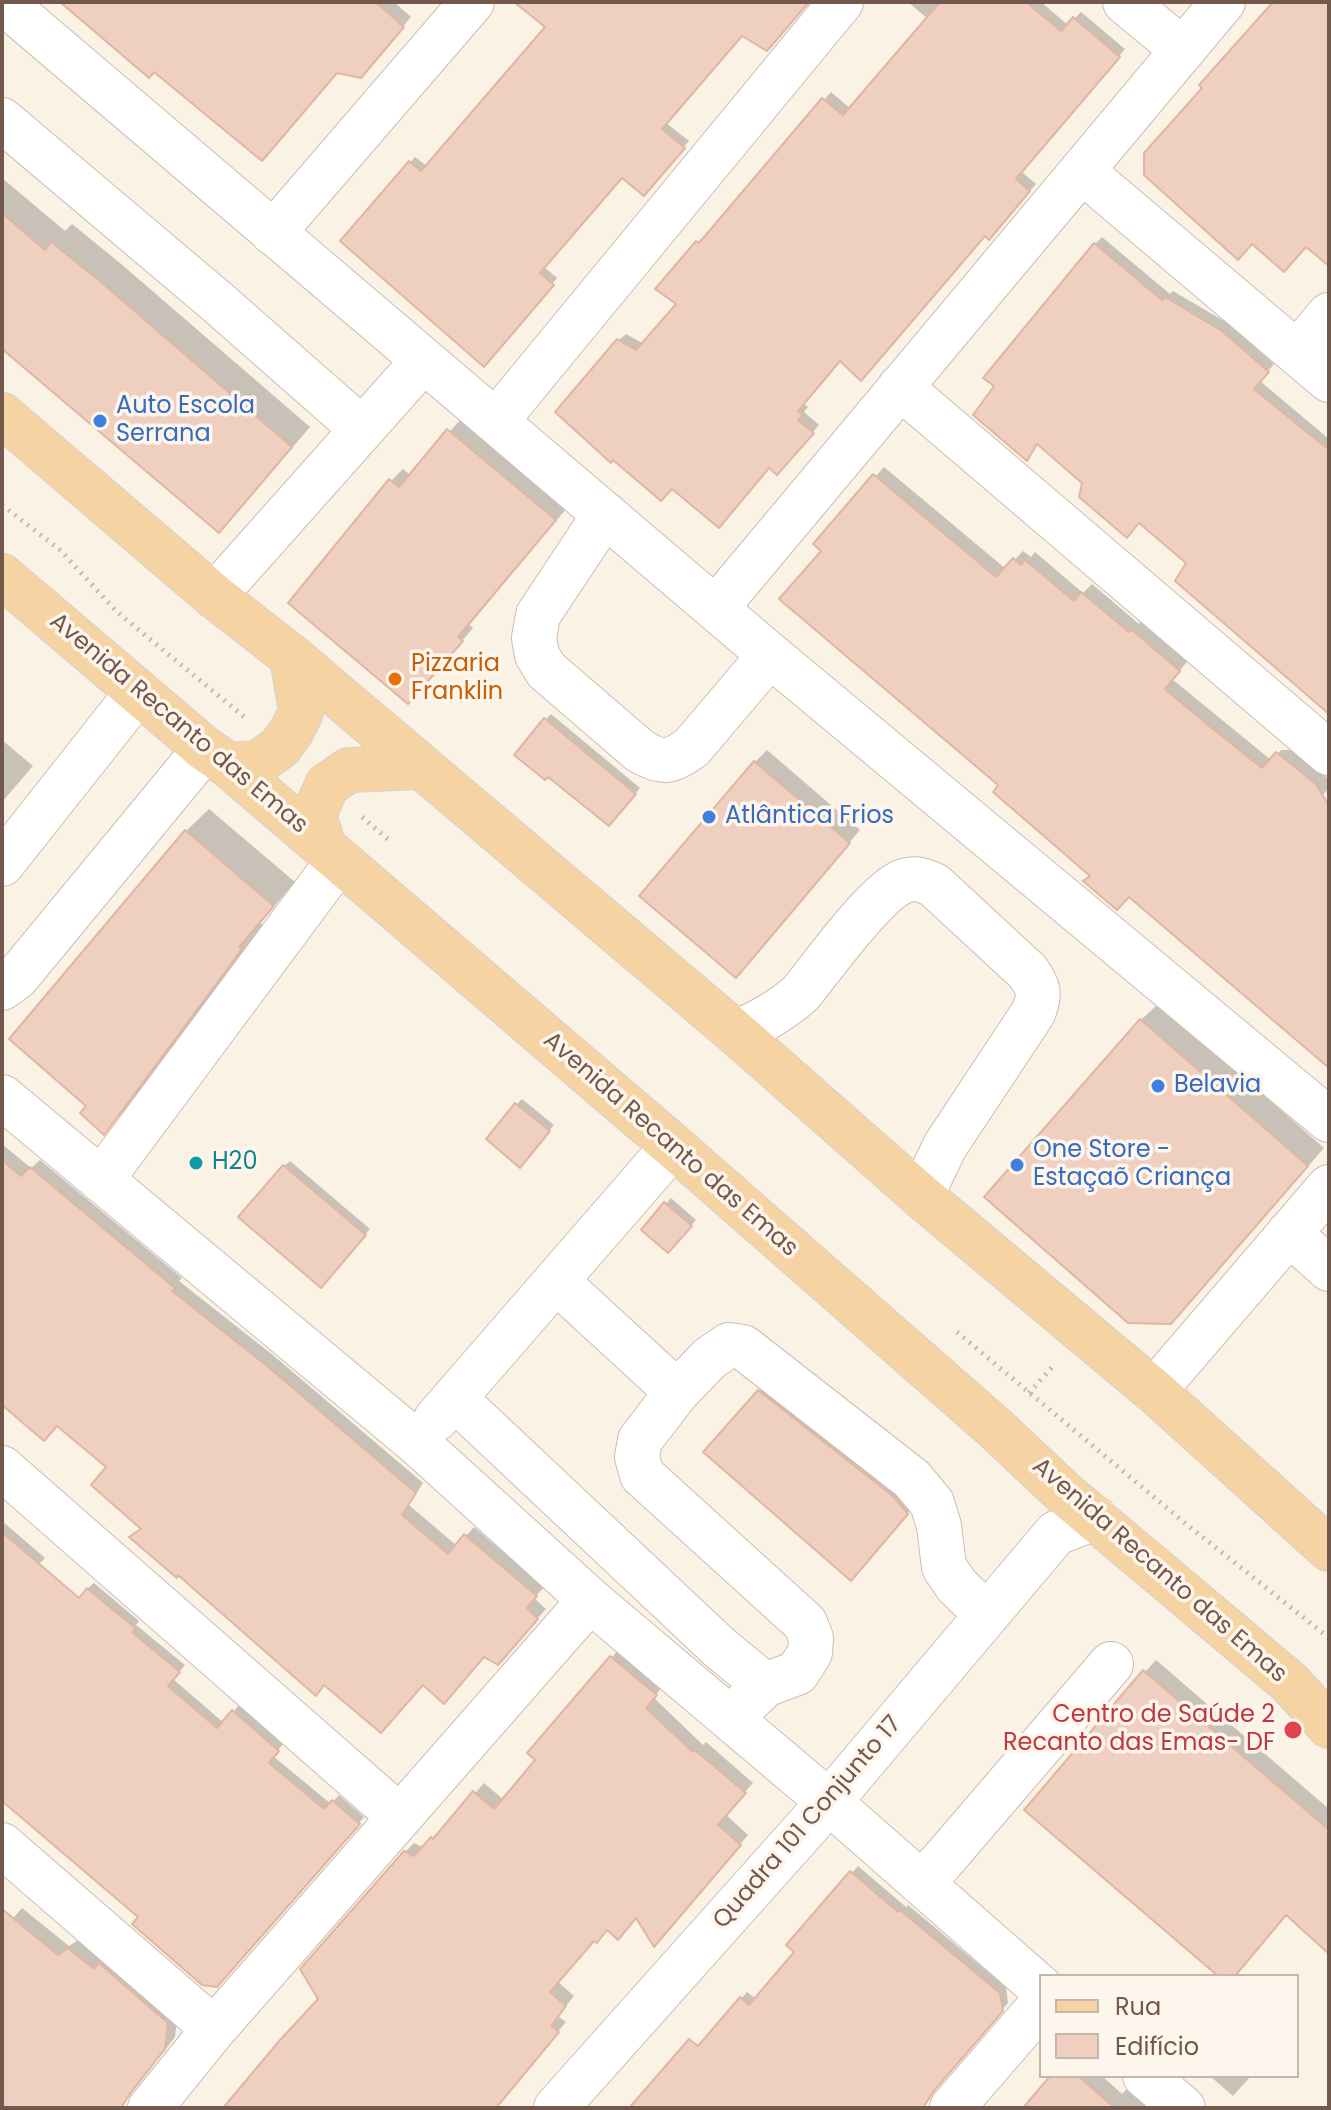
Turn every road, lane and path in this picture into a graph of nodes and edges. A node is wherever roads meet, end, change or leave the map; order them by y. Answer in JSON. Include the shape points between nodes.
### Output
{"nodes":[{"id":1,"x":3,"y":2,"type":"edge"},
{"id":2,"x":841,"y":2,"type":"edge"},
{"id":3,"x":1125,"y":2,"type":"edge"},
{"id":4,"x":1223,"y":2,"type":"edge"},
{"id":5,"x":460,"y":6,"type":"edge"},
{"id":6,"x":1183,"y":50,"type":"junction"},
{"id":7,"x":2,"y":120,"type":"edge"},
{"id":8,"x":1082,"y":171,"type":"junction"},
{"id":9,"x":273,"y":233,"type":"junction"},
{"id":10,"x":1329,"y":315,"type":"edge"},
{"id":11,"x":423,"y":361,"type":"junction"},
{"id":12,"x":1313,"y":366,"type":"edge"},
{"id":13,"x":900,"y":387,"type":"junction"},
{"id":14,"x":2,"y":415,"type":"edge"},
{"id":15,"x":496,"y":421,"type":"junction"},
{"id":16,"x":362,"y":429,"type":"junction"},
{"id":17,"x":605,"y":514,"type":"junction"},
{"id":18,"x":2,"y":576,"type":"edge"},
{"id":19,"x":214,"y":596,"type":"junction"},
{"id":20,"x":716,"y":608,"type":"junction"},
{"id":21,"x":20,"y":609,"type":"edge"},
{"id":22,"x":770,"y":655,"type":"junction"},
{"id":23,"x":292,"y":657,"type":"junction"},
{"id":24,"x":138,"y":692,"type":"junction"},
{"id":25,"x":1329,"y":753,"type":"edge"},
{"id":26,"x":217,"y":757,"type":"junction"},
{"id":27,"x":420,"y":767,"type":"junction"},
{"id":28,"x":331,"y":854,"type":"junction"},
{"id":29,"x":2,"y":864,"type":"edge"},
{"id":30,"x":2,"y":988,"type":"edge"},
{"id":31,"x":736,"y":1033,"type":"junction"},
{"id":32,"x":2,"y":1097,"type":"edge"},
{"id":33,"x":1329,"y":1120,"type":"edge"},
{"id":34,"x":673,"y":1146,"type":"junction"},
{"id":35,"x":101,"y":1180,"type":"junction"},
{"id":36,"x":1329,"y":1187,"type":"edge"},
{"id":37,"x":921,"y":1196,"type":"junction"},
{"id":38,"x":1289,"y":1233,"type":"junction"},
{"id":39,"x":1329,"y":1269,"type":"edge"},
{"id":40,"x":556,"y":1281,"type":"junction"},
{"id":41,"x":1083,"y":1332,"type":"junction"},
{"id":42,"x":1154,"y":1391,"type":"junction"},
{"id":43,"x":677,"y":1392,"type":"junction"},
{"id":44,"x":454,"y":1398,"type":"junction"},
{"id":45,"x":995,"y":1428,"type":"junction"},
{"id":46,"x":416,"y":1442,"type":"junction"},
{"id":47,"x":2,"y":1468,"type":"edge"},
{"id":48,"x":1071,"y":1515,"type":"junction"},
{"id":49,"x":1329,"y":1549,"type":"edge"},
{"id":50,"x":590,"y":1600,"type":"junction"},
{"id":51,"x":987,"y":1615,"type":"junction"},
{"id":52,"x":1111,"y":1664,"type":"dead end"},
{"id":53,"x":765,"y":1685,"type":"junction"},
{"id":54,"x":730,"y":1719,"type":"junction"},
{"id":55,"x":1329,"y":1726,"type":"edge"},
{"id":56,"x":829,"y":1802,"type":"junction"},
{"id":57,"x":400,"y":1817,"type":"junction"},
{"id":58,"x":2,"y":1845,"type":"edge"},
{"id":59,"x":921,"y":1883,"type":"junction"},
{"id":60,"x":1039,"y":1986,"type":"edge"},
{"id":61,"x":1039,"y":2007,"type":"edge"},
{"id":62,"x":214,"y":2029,"type":"junction"},
{"id":63,"x":1147,"y":2078,"type":"edge"},
{"id":64,"x":150,"y":2108,"type":"edge"},
{"id":65,"x":556,"y":2108,"type":"edge"},
{"id":66,"x":952,"y":2108,"type":"edge"},
{"id":67,"x":1183,"y":2108,"type":"edge"}],
"edges":[{"from":1,"to":9,"type":"street"},
{"from":2,"to":15,"type":"street"},
{"from":3,"to":6,"type":"street"},
{"from":4,"to":6,"type":"street"},
{"from":5,"to":9,"type":"street"},
{"from":6,"to":8,"type":"street"},
{"from":7,"to":16,"type":"street"},
{"from":8,"to":12,"type":"street"},
{"from":8,"to":13,"type":"street"},
{"from":9,"to":11,"type":"street"},
{"from":10,"to":12,"type":"street"},
{"from":11,"to":15,"type":"street"},
{"from":11,"to":16,"type":"street"},
{"from":13,"to":20,"type":"street"},
{"from":13,"to":25,"type":"street"},
{"from":14,"to":19,"type":"main road"},
{"from":15,"to":17,"type":"street"},
{"from":16,"to":19,"type":"street"},
{"from":17,"to":20,"type":"street"},
{"from":17,"to":22,"type":"street","via":[[538,615],[534,638],[546,670],[640,751],[669,761],[680,756]]},
{"from":18,"to":21,"type":"main road","name":"Avenida Recanto das Emas"},
{"from":19,"to":23,"type":"main road"},
{"from":20,"to":22,"type":"street"},
{"from":21,"to":24,"type":"main road","name":"Avenida Recanto das Emas"},
{"from":22,"to":33,"type":"street"},
{"from":23,"to":26,"type":"main road","via":[[301,712],[280,747],[258,763]]},
{"from":23,"to":27,"type":"main road"},
{"from":24,"to":26,"type":"main road","name":"Avenida Recanto das Emas"},
{"from":24,"to":29,"type":"street"},
{"from":26,"to":28,"type":"main road","name":"Avenida Recanto das Emas"},
{"from":26,"to":30,"type":"street"},
{"from":27,"to":28,"type":"main road","via":[[349,770],[327,785],[314,815]]},
{"from":27,"to":31,"type":"main road"},
{"from":28,"to":34,"type":"main road","name":"Avenida Recanto das Emas"},
{"from":28,"to":35,"type":"street"},
{"from":31,"to":37,"type":"main road"},
{"from":31,"to":37,"type":"street","via":[[767,1019],[801,993],[890,887],[920,878],[934,885],[1028,972],[1039,998],[945,1146]]},
{"from":32,"to":35,"type":"street"},
{"from":34,"to":40,"type":"street"},
{"from":34,"to":45,"type":"main road","name":"Avenida Recanto das Emas"},
{"from":35,"to":46,"type":"street"},
{"from":36,"to":38,"type":"street"},
{"from":37,"to":41,"type":"main road"},
{"from":38,"to":39,"type":"street"},
{"from":38,"to":42,"type":"street"},
{"from":40,"to":43,"type":"street"},
{"from":40,"to":44,"type":"street"},
{"from":41,"to":42,"type":"main road"},
{"from":41,"to":45,"type":"path"},
{"from":42,"to":49,"type":"main road"},
{"from":43,"to":51,"type":"street","via":[[729,1345],[743,1347],[912,1479],[932,1503],[944,1567]]},
{"from":43,"to":53,"type":"street","via":[[640,1440],[642,1475],[805,1623],[811,1638],[810,1653],[797,1673]]},
{"from":44,"to":46,"type":"street"},
{"from":44,"to":53,"type":"street"},
{"from":45,"to":48,"type":"main road","name":"Avenida Recanto das Emas"},
{"from":46,"to":50,"type":"street"},
{"from":47,"to":57,"type":"street"},
{"from":48,"to":51,"type":"street","name":"Quadra 101 Conjunto 17"},
{"from":48,"to":55,"type":"main road","name":"Avenida Recanto das Emas","via":[[1289,1682]]},
{"from":50,"to":54,"type":"street"},
{"from":50,"to":57,"type":"street"},
{"from":51,"to":56,"type":"street","name":"Quadra 101 Conjunto 17"},
{"from":52,"to":59,"type":"street"},
{"from":53,"to":54,"type":"street"},
{"from":54,"to":56,"type":"street"},
{"from":56,"to":59,"type":"street"},
{"from":56,"to":65,"type":"street","name":"Quadra 101 Conjunto 17"},
{"from":57,"to":62,"type":"street"},
{"from":58,"to":62,"type":"street"},
{"from":59,"to":60,"type":"street"},
{"from":61,"to":66,"type":"street"},
{"from":62,"to":64,"type":"street"},
{"from":63,"to":67,"type":"street"}]}
